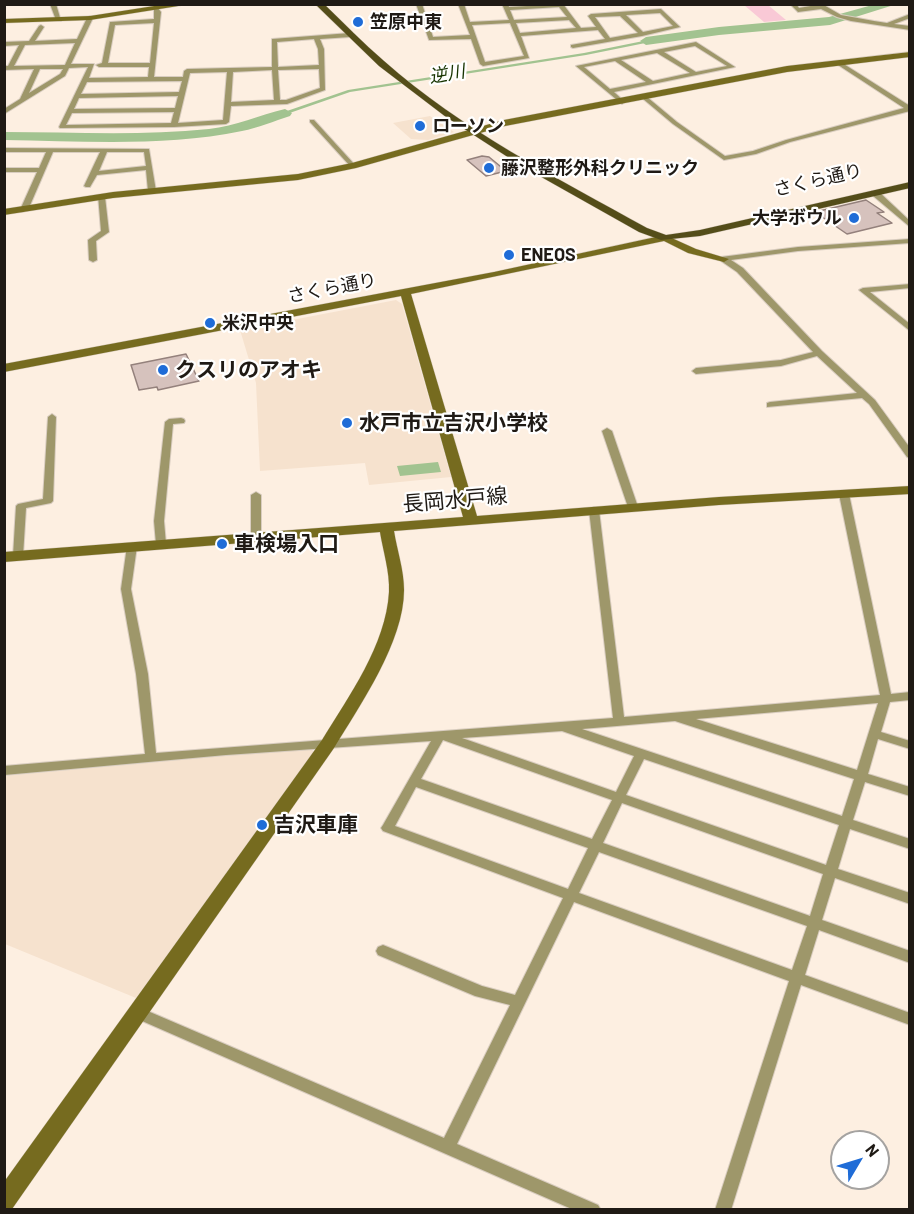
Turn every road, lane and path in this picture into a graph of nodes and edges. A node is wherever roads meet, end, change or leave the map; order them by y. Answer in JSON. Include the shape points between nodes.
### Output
{"nodes":[{"id":1,"x":53,"y":4,"type":"edge"},
{"id":2,"x":319,"y":4,"type":"edge"},
{"id":3,"x":332,"y":4,"type":"edge"},
{"id":4,"x":419,"y":4,"type":"edge"},
{"id":5,"x":461,"y":4,"type":"edge"},
{"id":6,"x":623,"y":4,"type":"edge"},
{"id":7,"x":792,"y":4,"type":"edge"},
{"id":8,"x":182,"y":5,"type":"edge"},
{"id":9,"x":820,"y":6,"type":"edge"},
{"id":10,"x":506,"y":7,"type":"edge"},
{"id":11,"x":94,"y":8,"type":"dead end"},
{"id":12,"x":157,"y":9,"type":"junction"},
{"id":13,"x":630,"y":13,"type":"junction"},
{"id":14,"x":622,"y":14,"type":"junction"},
{"id":15,"x":909,"y":16,"type":"edge"},
{"id":16,"x":94,"y":18,"type":"junction"},
{"id":17,"x":571,"y":18,"type":"junction"},
{"id":18,"x":59,"y":20,"type":"junction"},
{"id":19,"x":4,"y":21,"type":"edge"},
{"id":20,"x":157,"y":21,"type":"junction"},
{"id":21,"x":512,"y":22,"type":"junction"},
{"id":22,"x":468,"y":24,"type":"junction"},
{"id":23,"x":890,"y":24,"type":"junction"},
{"id":24,"x":41,"y":27,"type":"dead end"},
{"id":25,"x":600,"y":28,"type":"junction"},
{"id":26,"x":909,"y":28,"type":"edge"},
{"id":27,"x":580,"y":30,"type":"junction"},
{"id":28,"x":642,"y":34,"type":"junction"},
{"id":29,"x":350,"y":35,"type":"junction"},
{"id":30,"x":518,"y":35,"type":"junction"},
{"id":31,"x":473,"y":37,"type":"junction"},
{"id":32,"x":317,"y":38,"type":"junction"},
{"id":33,"x":609,"y":40,"type":"junction"},
{"id":34,"x":79,"y":41,"type":"junction"},
{"id":35,"x":23,"y":43,"type":"junction"},
{"id":36,"x":31,"y":43,"type":"junction"},
{"id":37,"x":4,"y":44,"type":"edge"},
{"id":38,"x":573,"y":46,"type":"dead end"},
{"id":39,"x":658,"y":51,"type":"junction"},
{"id":40,"x":909,"y":54,"type":"edge"},
{"id":41,"x":617,"y":60,"type":"junction"},
{"id":42,"x":837,"y":62,"type":"junction"},
{"id":43,"x":92,"y":65,"type":"junction"},
{"id":44,"x":105,"y":65,"type":"junction"},
{"id":45,"x":153,"y":65,"type":"junction"},
{"id":46,"x":67,"y":67,"type":"junction"},
{"id":47,"x":322,"y":67,"type":"junction"},
{"id":48,"x":7,"y":68,"type":"edge"},
{"id":49,"x":38,"y":68,"type":"junction"},
{"id":50,"x":274,"y":69,"type":"junction"},
{"id":51,"x":230,"y":70,"type":"junction"},
{"id":52,"x":708,"y":72,"type":"junction"},
{"id":53,"x":695,"y":74,"type":"junction"},
{"id":54,"x":151,"y":79,"type":"junction"},
{"id":55,"x":186,"y":79,"type":"junction"},
{"id":56,"x":86,"y":80,"type":"junction"},
{"id":57,"x":409,"y":81,"type":"junction"},
{"id":58,"x":723,"y":81,"type":"junction"},
{"id":59,"x":652,"y":83,"type":"junction"},
{"id":60,"x":610,"y":92,"type":"junction"},
{"id":61,"x":182,"y":94,"type":"junction"},
{"id":62,"x":78,"y":96,"type":"junction"},
{"id":63,"x":645,"y":98,"type":"junction"},
{"id":64,"x":22,"y":101,"type":"junction"},
{"id":65,"x":277,"y":102,"type":"junction"},
{"id":66,"x":622,"y":102,"type":"junction"},
{"id":67,"x":228,"y":104,"type":"junction"},
{"id":68,"x":909,"y":108,"type":"edge"},
{"id":69,"x":178,"y":110,"type":"junction"},
{"id":70,"x":70,"y":111,"type":"junction"},
{"id":71,"x":4,"y":112,"type":"edge"},
{"id":72,"x":312,"y":121,"type":"dead end"},
{"id":73,"x":174,"y":125,"type":"junction"},
{"id":74,"x":484,"y":128,"type":"junction"},
{"id":75,"x":472,"y":131,"type":"junction"},
{"id":76,"x":4,"y":150,"type":"edge"},
{"id":77,"x":50,"y":151,"type":"junction"},
{"id":78,"x":104,"y":151,"type":"junction"},
{"id":79,"x":353,"y":166,"type":"junction"},
{"id":80,"x":149,"y":168,"type":"junction"},
{"id":81,"x":4,"y":170,"type":"edge"},
{"id":82,"x":41,"y":170,"type":"junction"},
{"id":83,"x":94,"y":173,"type":"junction"},
{"id":84,"x":909,"y":177,"type":"edge"},
{"id":85,"x":909,"y":184,"type":"edge"},
{"id":86,"x":88,"y":186,"type":"dead end"},
{"id":87,"x":152,"y":191,"type":"junction"},
{"id":88,"x":875,"y":193,"type":"junction"},
{"id":89,"x":101,"y":196,"type":"junction"},
{"id":90,"x":24,"y":210,"type":"junction"},
{"id":91,"x":4,"y":212,"type":"edge"},
{"id":92,"x":909,"y":225,"type":"edge"},
{"id":93,"x":665,"y":238,"type":"junction"},
{"id":94,"x":906,"y":242,"type":"edge"},
{"id":95,"x":909,"y":250,"type":"edge"},
{"id":96,"x":724,"y":259,"type":"junction"},
{"id":97,"x":93,"y":260,"type":"dead end"},
{"id":98,"x":909,"y":286,"type":"edge"},
{"id":99,"x":405,"y":292,"type":"junction"},
{"id":100,"x":909,"y":329,"type":"edge"},
{"id":101,"x":819,"y":353,"type":"junction"},
{"id":102,"x":4,"y":368,"type":"edge"},
{"id":103,"x":696,"y":371,"type":"dead end"},
{"id":104,"x":865,"y":395,"type":"junction"},
{"id":105,"x":770,"y":405,"type":"dead end"},
{"id":106,"x":52,"y":417,"type":"dead end"},
{"id":107,"x":181,"y":421,"type":"dead end"},
{"id":108,"x":607,"y":431,"type":"dead end"},
{"id":109,"x":909,"y":454,"type":"edge"},
{"id":110,"x":909,"y":490,"type":"edge"},
{"id":111,"x":844,"y":494,"type":"junction"},
{"id":112,"x":256,"y":495,"type":"dead end"},
{"id":113,"x":633,"y":507,"type":"junction"},
{"id":114,"x":594,"y":510,"type":"junction"},
{"id":115,"x":471,"y":520,"type":"junction"},
{"id":116,"x":386,"y":527,"type":"junction"},
{"id":117,"x":256,"y":536,"type":"junction"},
{"id":118,"x":161,"y":544,"type":"junction"},
{"id":119,"x":132,"y":546,"type":"junction"},
{"id":120,"x":11,"y":556,"type":"edge"},
{"id":121,"x":909,"y":696,"type":"edge"},
{"id":122,"x":886,"y":697,"type":"junction"},
{"id":123,"x":674,"y":716,"type":"junction"},
{"id":124,"x":618,"y":721,"type":"junction"},
{"id":125,"x":562,"y":727,"type":"junction"},
{"id":126,"x":875,"y":734,"type":"junction"},
{"id":127,"x":440,"y":735,"type":"junction"},
{"id":128,"x":328,"y":744,"type":"junction"},
{"id":129,"x":909,"y":745,"type":"edge"},
{"id":130,"x":640,"y":755,"type":"junction"},
{"id":131,"x":151,"y":759,"type":"junction"},
{"id":132,"x":4,"y":771,"type":"edge"},
{"id":133,"x":861,"y":777,"type":"junction"},
{"id":134,"x":413,"y":781,"type":"junction"},
{"id":135,"x":909,"y":792,"type":"edge"},
{"id":136,"x":619,"y":798,"type":"junction"},
{"id":137,"x":846,"y":823,"type":"junction"},
{"id":138,"x":909,"y":844,"type":"edge"},
{"id":139,"x":595,"y":845,"type":"junction"},
{"id":140,"x":831,"y":872,"type":"junction"},
{"id":141,"x":570,"y":895,"type":"junction"},
{"id":142,"x":909,"y":899,"type":"edge"},
{"id":143,"x":814,"y":924,"type":"junction"},
{"id":144,"x":383,"y":951,"type":"dead end"},
{"id":145,"x":909,"y":957,"type":"edge"},
{"id":146,"x":797,"y":978,"type":"junction"},
{"id":147,"x":517,"y":1001,"type":"junction"},
{"id":148,"x":138,"y":1013,"type":"junction"},
{"id":149,"x":909,"y":1019,"type":"edge"},
{"id":150,"x":447,"y":1148,"type":"junction"},
{"id":151,"x":4,"y":1201,"type":"edge"},
{"id":152,"x":593,"y":1209,"type":"edge"},
{"id":153,"x":723,"y":1209,"type":"edge"}],
"edges":[{"from":1,"to":18,"type":"street"},
{"from":2,"to":29,"type":"main road"},
{"from":3,"to":57,"type":"main road"},
{"from":4,"to":31,"type":"street","via":[[430,39]]},
{"from":5,"to":22,"type":"street"},
{"from":6,"to":13,"type":"street"},
{"from":7,"to":9,"type":"street","via":[[798,9]]},
{"from":8,"to":12,"type":"street"},
{"from":9,"to":23,"type":"street","via":[[834,16],[852,21]]},
{"from":10,"to":17,"type":"street","via":[[561,5]]},
{"from":10,"to":21,"type":"street"},
{"from":11,"to":16,"type":"street"},
{"from":12,"to":16,"type":"street"},
{"from":12,"to":20,"type":"street"},
{"from":13,"to":14,"type":"street"},
{"from":13,"to":28,"type":"street","via":[[661,11],[677,27]]},
{"from":14,"to":25,"type":"street","via":[[591,16]]},
{"from":14,"to":28,"type":"street"},
{"from":15,"to":23,"type":"street"},
{"from":16,"to":18,"type":"street"},
{"from":16,"to":34,"type":"street"},
{"from":17,"to":21,"type":"street"},
{"from":17,"to":27,"type":"street"},
{"from":18,"to":19,"type":"street"},
{"from":20,"to":44,"type":"street","via":[[112,23]]},
{"from":20,"to":45,"type":"street"},
{"from":21,"to":22,"type":"street"},
{"from":21,"to":30,"type":"street"},
{"from":22,"to":31,"type":"street"},
{"from":23,"to":26,"type":"street"},
{"from":24,"to":36,"type":"street"},
{"from":25,"to":27,"type":"street"},
{"from":25,"to":33,"type":"street"},
{"from":27,"to":30,"type":"street"},
{"from":28,"to":33,"type":"street"},
{"from":29,"to":32,"type":"street"},
{"from":29,"to":57,"type":"main road","via":[[399,78]]},
{"from":30,"to":31,"type":"street","via":[[527,57],[483,64]]},
{"from":32,"to":47,"type":"street"},
{"from":32,"to":50,"type":"street","via":[[274,40]]},
{"from":33,"to":38,"type":"street"},
{"from":34,"to":36,"type":"street"},
{"from":34,"to":46,"type":"street"},
{"from":35,"to":36,"type":"street"},
{"from":35,"to":37,"type":"street"},
{"from":35,"to":48,"type":"street"},
{"from":39,"to":41,"type":"street"},
{"from":39,"to":52,"type":"street","via":[[696,44],[732,67]]},
{"from":39,"to":53,"type":"street"},
{"from":40,"to":42,"type":"street"},
{"from":41,"to":59,"type":"street"},
{"from":41,"to":60,"type":"street","via":[[579,66]]},
{"from":42,"to":58,"type":"street"},
{"from":42,"to":68,"type":"street"},
{"from":43,"to":44,"type":"street"},
{"from":43,"to":46,"type":"street"},
{"from":43,"to":56,"type":"street"},
{"from":44,"to":45,"type":"street"},
{"from":45,"to":54,"type":"street"},
{"from":46,"to":49,"type":"street"},
{"from":46,"to":64,"type":"street","via":[[63,75]]},
{"from":47,"to":50,"type":"street"},
{"from":47,"to":65,"type":"street","via":[[323,89]]},
{"from":48,"to":49,"type":"street"},
{"from":49,"to":64,"type":"street"},
{"from":50,"to":51,"type":"street"},
{"from":50,"to":65,"type":"street"},
{"from":51,"to":55,"type":"street","via":[[188,71]]},
{"from":51,"to":67,"type":"street"},
{"from":52,"to":53,"type":"street"},
{"from":52,"to":58,"type":"street"},
{"from":53,"to":59,"type":"street"},
{"from":54,"to":55,"type":"street"},
{"from":54,"to":56,"type":"street"},
{"from":55,"to":61,"type":"street"},
{"from":56,"to":62,"type":"street"},
{"from":57,"to":74,"type":"main road","via":[[422,84]]},
{"from":57,"to":75,"type":"main road"},
{"from":58,"to":63,"type":"street"},
{"from":59,"to":60,"type":"street"},
{"from":60,"to":66,"type":"street"},
{"from":61,"to":62,"type":"street"},
{"from":61,"to":69,"type":"street"},
{"from":62,"to":70,"type":"street"},
{"from":63,"to":66,"type":"street"},
{"from":63,"to":68,"type":"street","via":[[724,158],[754,153]]},
{"from":64,"to":71,"type":"street"},
{"from":65,"to":67,"type":"street"},
{"from":66,"to":74,"type":"street"},
{"from":67,"to":73,"type":"street","via":[[225,122]]},
{"from":69,"to":70,"type":"street"},
{"from":69,"to":73,"type":"street"},
{"from":70,"to":73,"type":"street","via":[[62,127]]},
{"from":72,"to":79,"type":"street"},
{"from":74,"to":75,"type":"street"},
{"from":74,"to":93,"type":"main road","via":[[656,227]]},
{"from":75,"to":79,"type":"street"},
{"from":75,"to":93,"type":"main road","via":[[643,230]]},
{"from":76,"to":77,"type":"street"},
{"from":77,"to":78,"type":"street"},
{"from":77,"to":82,"type":"street"},
{"from":78,"to":80,"type":"street","via":[[147,150]]},
{"from":78,"to":83,"type":"street"},
{"from":79,"to":87,"type":"street","via":[[277,180]]},
{"from":80,"to":83,"type":"street"},
{"from":80,"to":87,"type":"street"},
{"from":81,"to":82,"type":"street"},
{"from":82,"to":90,"type":"street"},
{"from":83,"to":86,"type":"street"},
{"from":84,"to":93,"type":"main road","name":"さくら通り"},
{"from":85,"to":88,"type":"main road","name":"さくら通り"},
{"from":87,"to":89,"type":"street"},
{"from":88,"to":92,"type":"street"},
{"from":88,"to":93,"type":"main road","name":"さくら通り"},
{"from":89,"to":90,"type":"street"},
{"from":89,"to":97,"type":"street","via":[[105,232],[92,240]]},
{"from":90,"to":91,"type":"street"},
{"from":93,"to":96,"type":"street","via":[[692,251]]},
{"from":93,"to":99,"type":"street","name":"さくら通り"},
{"from":94,"to":95,"type":"street"},
{"from":94,"to":96,"type":"street","via":[[828,246]]},
{"from":96,"to":101,"type":"street","via":[[740,270]]},
{"from":98,"to":100,"type":"street","via":[[863,290]]},
{"from":99,"to":102,"type":"street","name":"さくら通り"},
{"from":99,"to":115,"type":"street"},
{"from":101,"to":103,"type":"street","via":[[781,363]]},
{"from":101,"to":104,"type":"street"},
{"from":104,"to":105,"type":"street"},
{"from":104,"to":109,"type":"street"},
{"from":106,"to":120,"type":"street","via":[[48,501],[21,506]]},
{"from":107,"to":118,"type":"street","via":[[169,422],[159,521]]},
{"from":108,"to":113,"type":"street"},
{"from":110,"to":111,"type":"street","name":"長岡水戸線"},
{"from":111,"to":113,"type":"street","name":"長岡水戸線"},
{"from":111,"to":122,"type":"street"},
{"from":112,"to":117,"type":"street"},
{"from":113,"to":114,"type":"street","name":"長岡水戸線"},
{"from":114,"to":115,"type":"street","name":"長岡水戸線"},
{"from":114,"to":124,"type":"street"},
{"from":115,"to":116,"type":"street","name":"長岡水戸線"},
{"from":116,"to":117,"type":"street","name":"長岡水戸線"},
{"from":116,"to":128,"type":"street","via":[[396,585],[395,605],[371,670]]},
{"from":117,"to":118,"type":"street","name":"長岡水戸線"},
{"from":118,"to":119,"type":"street","name":"長岡水戸線"},
{"from":119,"to":120,"type":"street","name":"長岡水戸線"},
{"from":119,"to":131,"type":"street","via":[[126,589],[142,674]]},
{"from":121,"to":122,"type":"street"},
{"from":122,"to":123,"type":"street"},
{"from":122,"to":126,"type":"street"},
{"from":123,"to":124,"type":"street"},
{"from":123,"to":133,"type":"street"},
{"from":124,"to":125,"type":"street"},
{"from":125,"to":127,"type":"street"},
{"from":125,"to":130,"type":"street"},
{"from":126,"to":129,"type":"street"},
{"from":126,"to":133,"type":"street"},
{"from":127,"to":128,"type":"street"},
{"from":127,"to":134,"type":"street"},
{"from":127,"to":136,"type":"street"},
{"from":128,"to":131,"type":"street"},
{"from":128,"to":148,"type":"street"},
{"from":130,"to":136,"type":"street"},
{"from":130,"to":137,"type":"street"},
{"from":131,"to":132,"type":"street"},
{"from":133,"to":135,"type":"street"},
{"from":133,"to":137,"type":"street"},
{"from":134,"to":139,"type":"street"},
{"from":134,"to":141,"type":"street","via":[[387,828]]},
{"from":136,"to":139,"type":"street"},
{"from":136,"to":140,"type":"street"},
{"from":137,"to":138,"type":"street"},
{"from":137,"to":140,"type":"street"},
{"from":139,"to":141,"type":"street"},
{"from":139,"to":143,"type":"street"},
{"from":140,"to":142,"type":"street"},
{"from":140,"to":143,"type":"street"},
{"from":141,"to":146,"type":"street"},
{"from":141,"to":147,"type":"street"},
{"from":143,"to":145,"type":"street"},
{"from":143,"to":146,"type":"street"},
{"from":144,"to":147,"type":"street","via":[[480,992]]},
{"from":146,"to":149,"type":"street"},
{"from":146,"to":153,"type":"street"},
{"from":147,"to":150,"type":"street"},
{"from":148,"to":150,"type":"street"},
{"from":148,"to":151,"type":"street"},
{"from":150,"to":152,"type":"street"}]}
